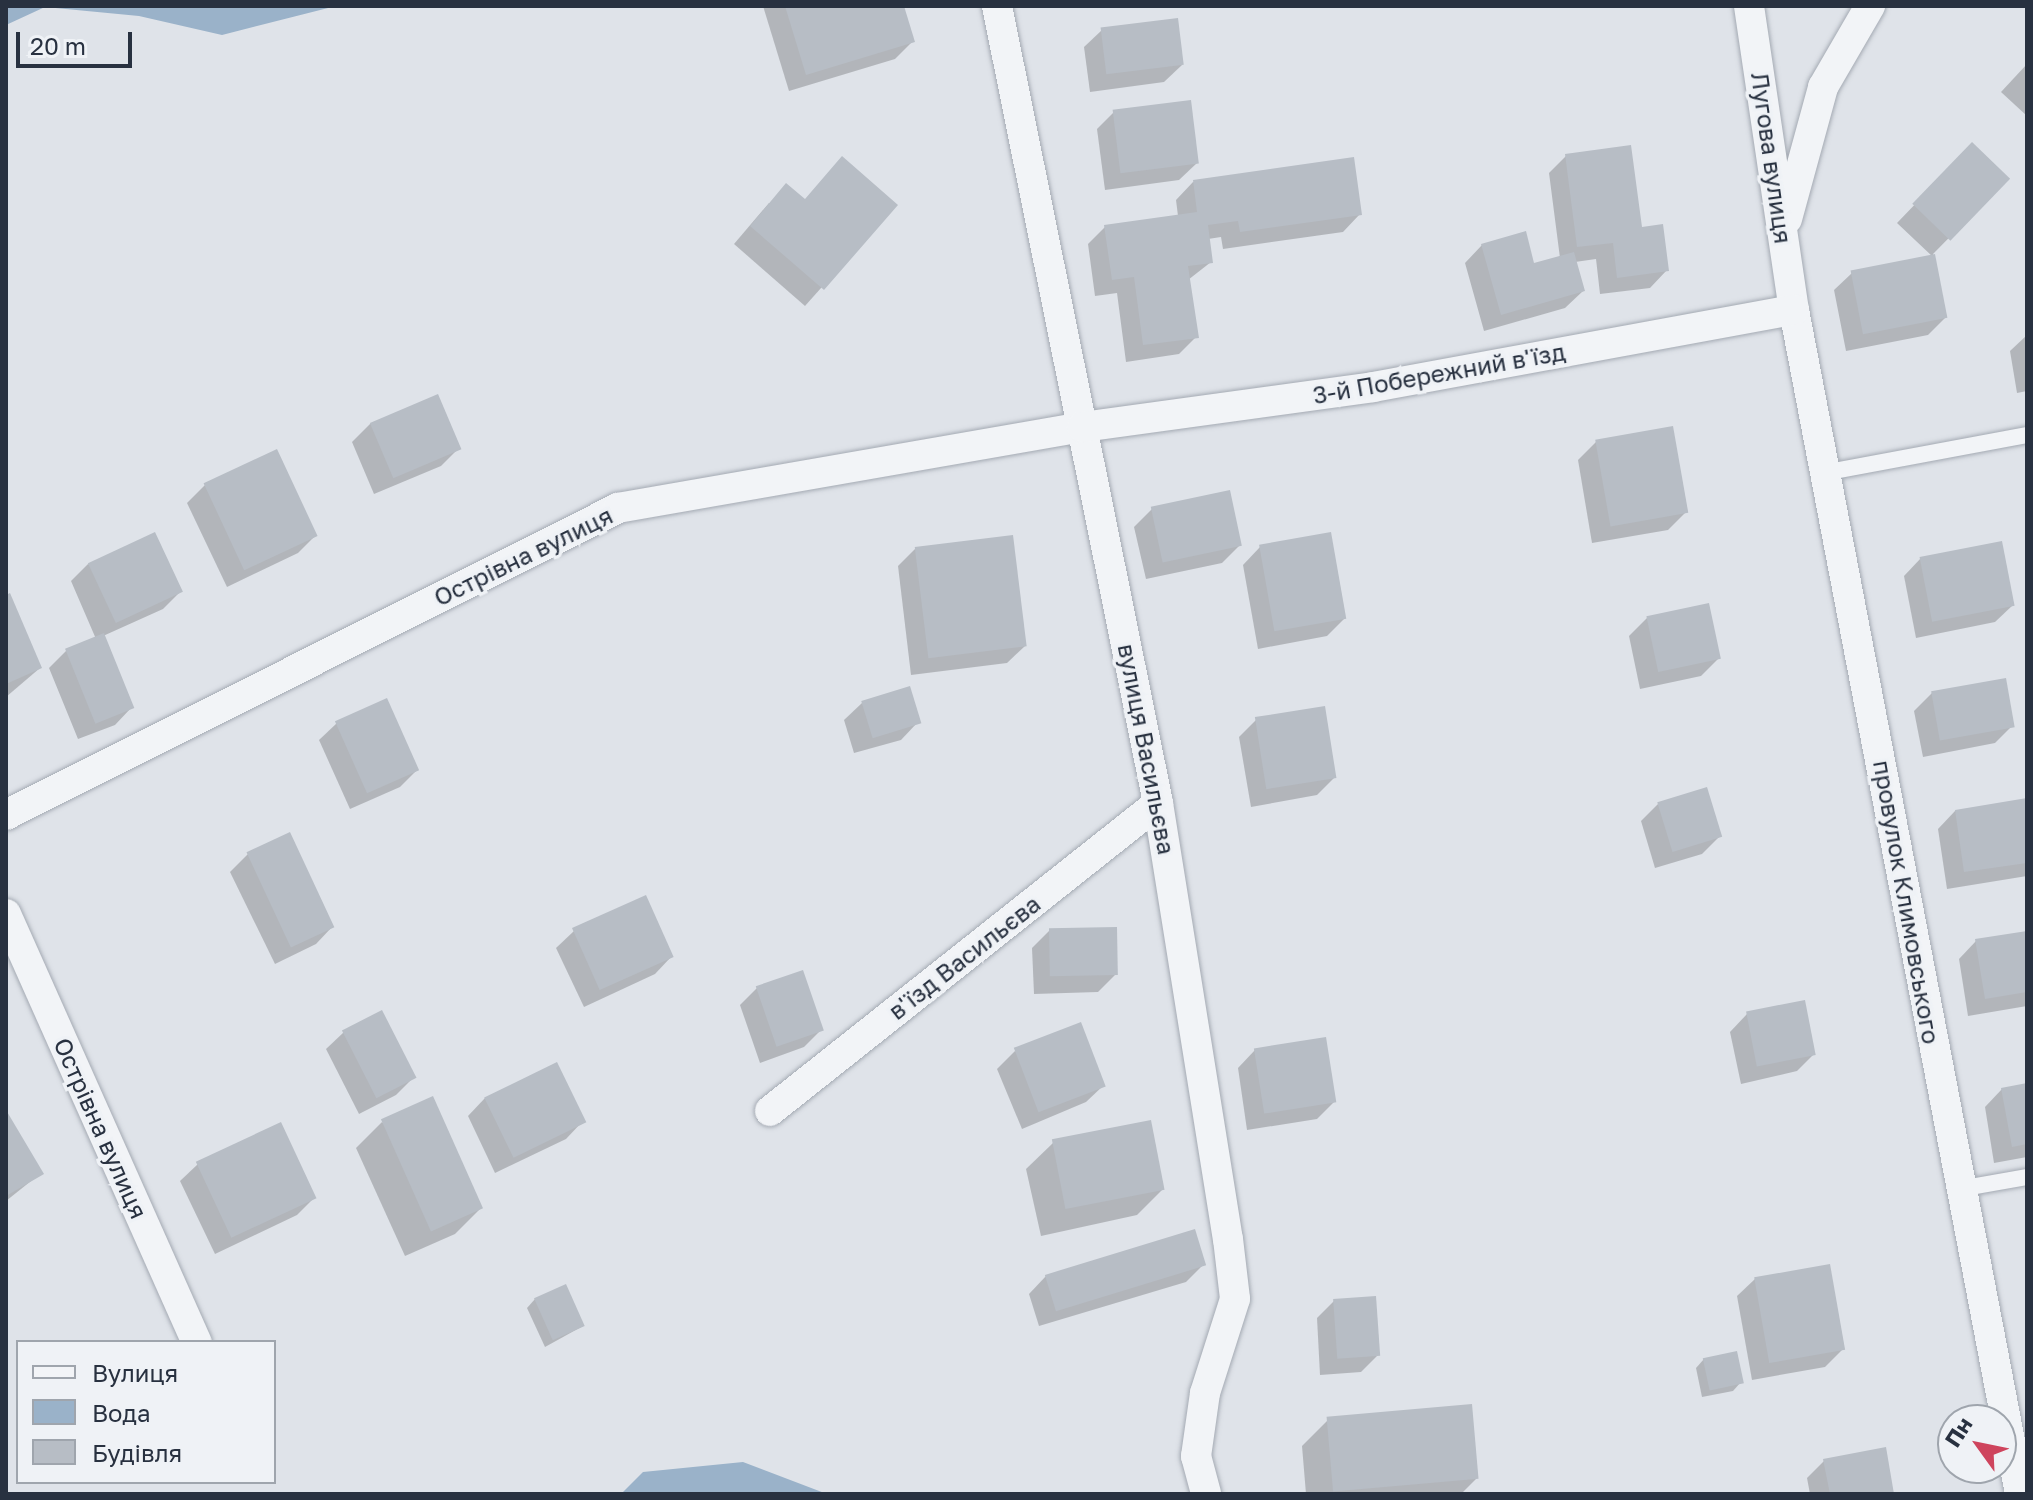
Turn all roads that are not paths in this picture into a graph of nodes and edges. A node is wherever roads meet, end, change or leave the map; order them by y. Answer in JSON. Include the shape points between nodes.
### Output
{"nodes":[{"id":1,"x":997,"y":6,"type":"edge"},
{"id":2,"x":1749,"y":6,"type":"edge"},
{"id":3,"x":1870,"y":6,"type":"edge"},
{"id":4,"x":1783,"y":233,"type":"junction"},
{"id":5,"x":1794,"y":310,"type":"junction"},
{"id":6,"x":1082,"y":427,"type":"junction"},
{"id":7,"x":2027,"y":435,"type":"edge"},
{"id":8,"x":1829,"y":472,"type":"junction"},
{"id":9,"x":1158,"y":803,"type":"junction"},
{"id":10,"x":6,"y":815,"type":"edge"},
{"id":11,"x":6,"y":914,"type":"edge"},
{"id":12,"x":770,"y":1111,"type":"dead end"},
{"id":13,"x":2027,"y":1177,"type":"edge"},
{"id":14,"x":1959,"y":1189,"type":"junction"},
{"id":15,"x":196,"y":1340,"type":"edge"},
{"id":16,"x":1206,"y":1494,"type":"edge"},
{"id":17,"x":2020,"y":1494,"type":"edge"}],
"edges":[{"from":1,"to":6,"type":"street","name":"вулиця Васильєва"},
{"from":2,"to":4,"type":"street","name":"Лугова вулиця"},
{"from":3,"to":4,"type":"street","via":[[1823,87]]},
{"from":4,"to":5,"type":"street","name":"Лугова вулиця"},
{"from":5,"to":6,"type":"street","name":"3-й Побережний в'їзд","via":[[1373,387]]},
{"from":5,"to":8,"type":"street","name":"провулок Климовського"},
{"from":6,"to":9,"type":"street","name":"вулиця Васильєва"},
{"from":6,"to":10,"type":"street","name":"Острівна вулиця","via":[[618,508]]},
{"from":7,"to":8,"type":"lane"},
{"from":8,"to":14,"type":"street","name":"провулок Климовського"},
{"from":9,"to":12,"type":"street","name":"в'їзд Васильєва"},
{"from":9,"to":16,"type":"street","name":"вулиця Васильєва","via":[[1235,1299],[1205,1393],[1196,1456]]},
{"from":11,"to":15,"type":"street","name":"Острівна вулиця"},
{"from":13,"to":14,"type":"lane"},
{"from":14,"to":17,"type":"street","name":"провулок Климовського"}]}
